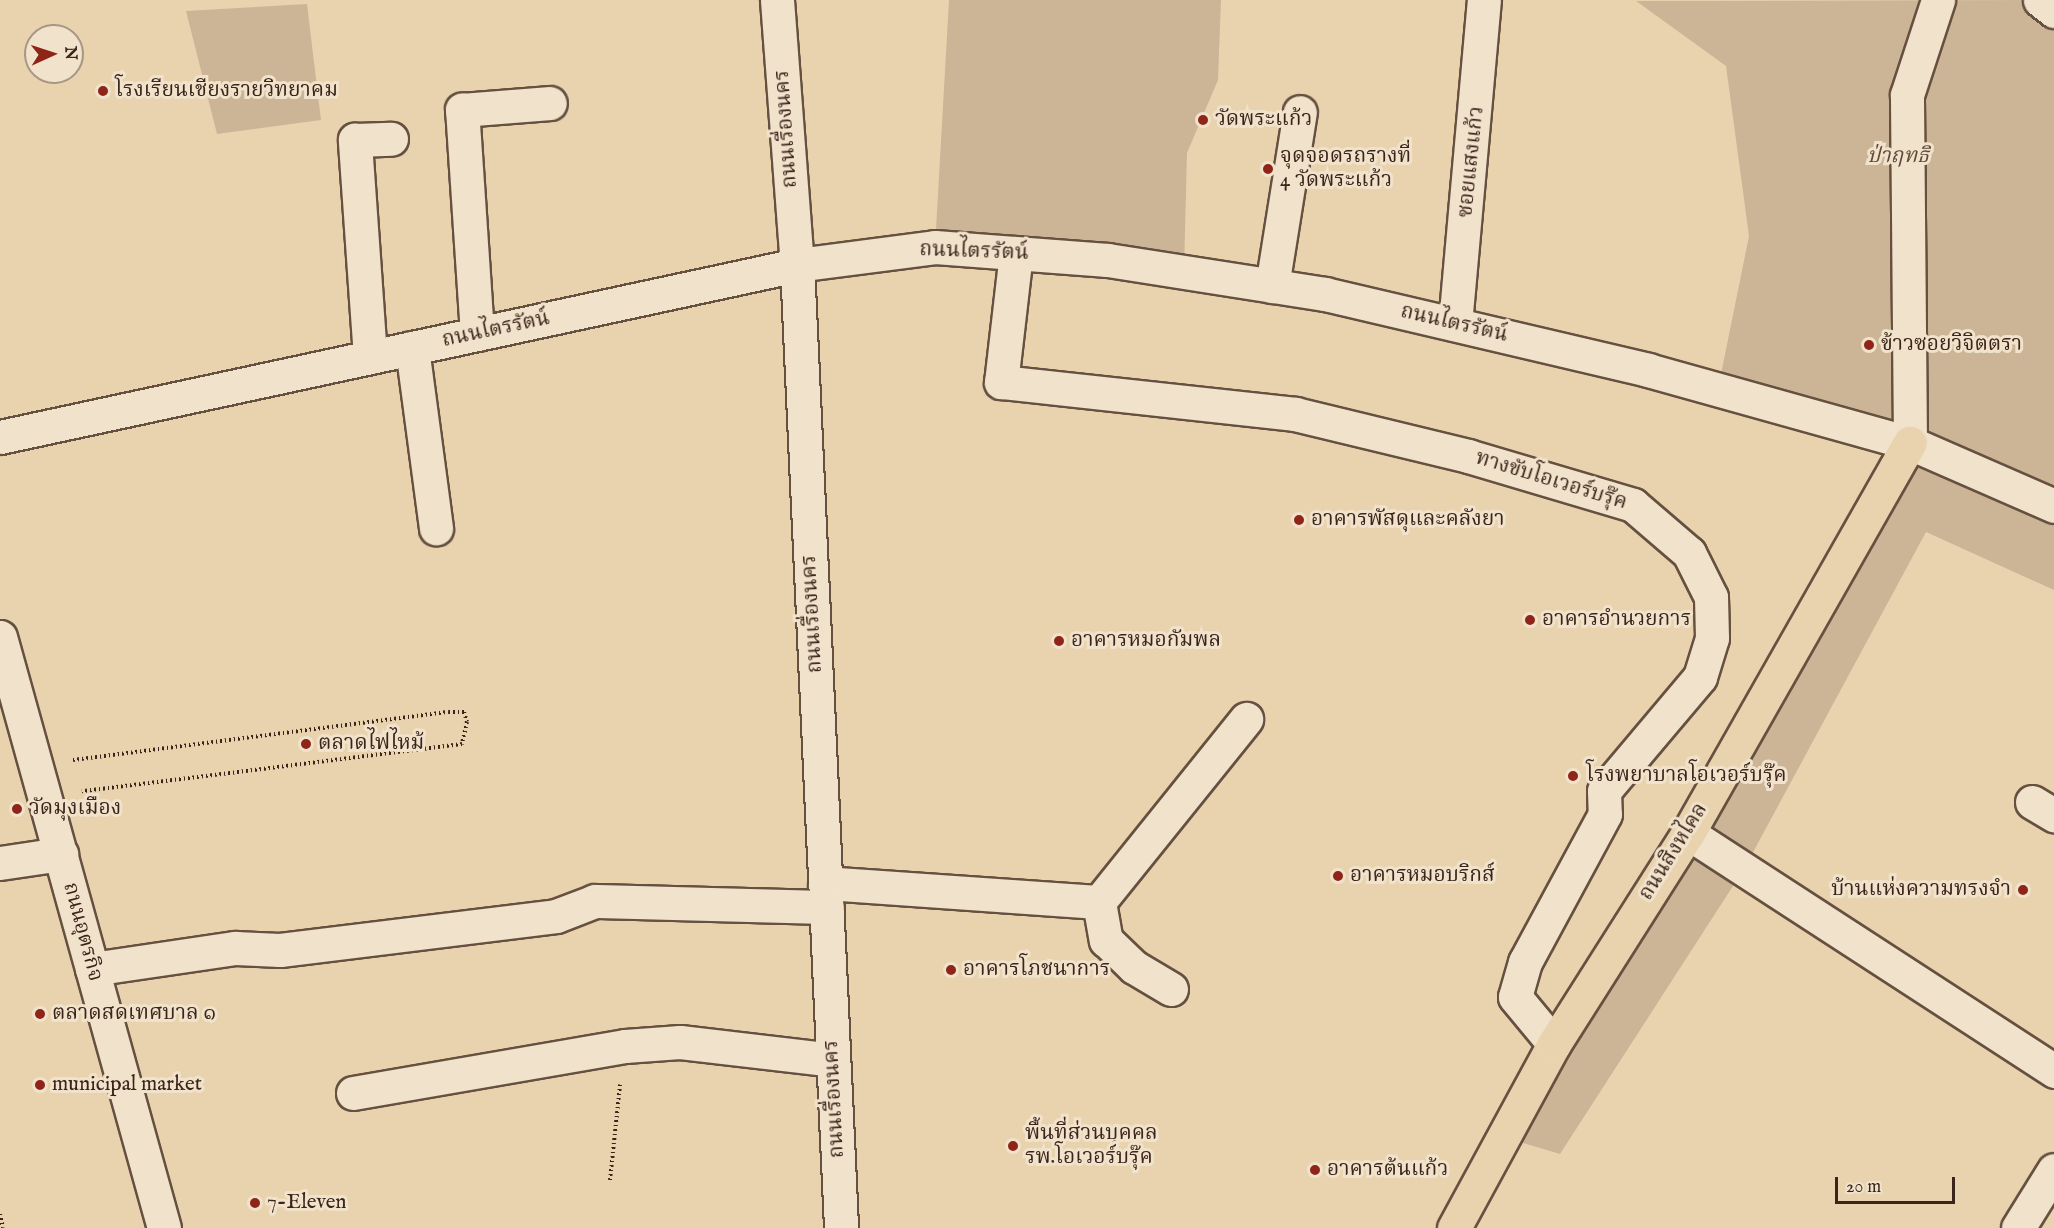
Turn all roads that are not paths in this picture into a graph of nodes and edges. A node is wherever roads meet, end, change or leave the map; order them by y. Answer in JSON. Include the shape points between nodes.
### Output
{"nodes":[{"id":1,"x":777,"y":0,"type":"edge"},
{"id":2,"x":1484,"y":0,"type":"edge"},
{"id":3,"x":1938,"y":0,"type":"edge"},
{"id":4,"x":2040,"y":0,"type":"edge"},
{"id":5,"x":2054,"y":11,"type":"edge"},
{"id":6,"x":550,"y":103,"type":"dead end"},
{"id":7,"x":1300,"y":112,"type":"dead end"},
{"id":8,"x":392,"y":139,"type":"dead end"},
{"id":9,"x":1016,"y":253,"type":"junction"},
{"id":10,"x":797,"y":265,"type":"junction"},
{"id":11,"x":1272,"y":286,"type":"junction"},
{"id":12,"x":1455,"y":324,"type":"junction"},
{"id":13,"x":477,"y":334,"type":"junction"},
{"id":14,"x":412,"y":348,"type":"junction"},
{"id":15,"x":370,"y":357,"type":"junction"},
{"id":16,"x":0,"y":437,"type":"edge"},
{"id":17,"x":1910,"y":443,"type":"junction"},
{"id":18,"x":2054,"y":506,"type":"edge"},
{"id":19,"x":436,"y":528,"type":"dead end"},
{"id":20,"x":0,"y":636,"type":"edge"},
{"id":21,"x":1246,"y":719,"type":"dead end"},
{"id":22,"x":1688,"y":832,"type":"junction"},
{"id":23,"x":61,"y":854,"type":"junction"},
{"id":24,"x":0,"y":864,"type":"edge"},
{"id":25,"x":826,"y":895,"type":"junction"},
{"id":26,"x":1099,"y":902,"type":"junction"},
{"id":27,"x":92,"y":969,"type":"junction"},
{"id":28,"x":1171,"y":989,"type":"dead end"},
{"id":29,"x":1554,"y":1044,"type":"junction"},
{"id":30,"x":833,"y":1060,"type":"junction"},
{"id":31,"x":2054,"y":1071,"type":"edge"},
{"id":32,"x":353,"y":1093,"type":"dead end"},
{"id":33,"x":2054,"y":1170,"type":"edge"},
{"id":34,"x":164,"y":1228,"type":"edge"},
{"id":35,"x":841,"y":1228,"type":"edge"},
{"id":36,"x":1454,"y":1228,"type":"edge"},
{"id":37,"x":2018,"y":1228,"type":"edge"}],
"edges":[{"from":1,"to":10,"type":"street","name":"ถนนเรื่องนคร"},
{"from":2,"to":12,"type":"street","name":"ซอยแสงแก้ว"},
{"from":3,"to":17,"type":"street","via":[[1907,95]]},
{"from":4,"to":5,"type":"street"},
{"from":6,"to":13,"type":"street","via":[[462,110]]},
{"from":7,"to":11,"type":"street"},
{"from":8,"to":15,"type":"street","via":[[355,140]]},
{"from":9,"to":10,"type":"street","name":"ถนนไตรรัตน์","via":[[935,247]]},
{"from":9,"to":11,"type":"street","name":"ถนนไตรรัตน์","via":[[1108,260]]},
{"from":9,"to":29,"type":"street","name":"ทางขับโอเวอร์บรุ๊ค","via":[[1001,381],[1295,414],[1468,456],[1633,505],[1689,553],[1711,597],[1712,638],[1700,677],[1604,791],[1605,814],[1525,962],[1515,997]]},
{"from":10,"to":13,"type":"street","name":"ถนนไตรรัตน์"},
{"from":10,"to":25,"type":"street","name":"ถนนเรื่องนคร"},
{"from":11,"to":12,"type":"street","name":"ถนนไตรรัตน์"},
{"from":12,"to":17,"type":"street","name":"ถนนไตรรัตน์","via":[[1648,370]]},
{"from":13,"to":14,"type":"street","name":"ถนนไตรรัตน์"},
{"from":14,"to":15,"type":"street","name":"ถนนไตรรัตน์"},
{"from":14,"to":19,"type":"street"},
{"from":15,"to":16,"type":"street","name":"ถนนไตรรัตน์"},
{"from":17,"to":18,"type":"street","name":"ถนนไตรรัตน์"},
{"from":17,"to":22,"type":"main road","name":"ถนนสิงหไคล"},
{"from":20,"to":23,"type":"street","name":"ถนนอุตรกิจ"},
{"from":21,"to":26,"type":"street"},
{"from":22,"to":29,"type":"main road","name":"ถนนสิงหไคล"},
{"from":22,"to":31,"type":"street"},
{"from":23,"to":24,"type":"street"},
{"from":23,"to":27,"type":"street","name":"ถนนอุตรกิจ"},
{"from":25,"to":26,"type":"street"},
{"from":25,"to":27,"type":"street","via":[[595,901],[556,916],[280,950],[235,948]]},
{"from":25,"to":30,"type":"street","name":"ถนนเรื่องนคร"},
{"from":26,"to":28,"type":"street","via":[[1106,940],[1134,967]]},
{"from":27,"to":34,"type":"street","name":"ถนนอุตรกิจ"},
{"from":29,"to":36,"type":"main road","name":"ถนนสิงหไคล"},
{"from":30,"to":32,"type":"street","via":[[680,1042],[625,1046]]},
{"from":30,"to":35,"type":"street","name":"ถนนเรื่องนคร"},
{"from":33,"to":37,"type":"street"}]}
